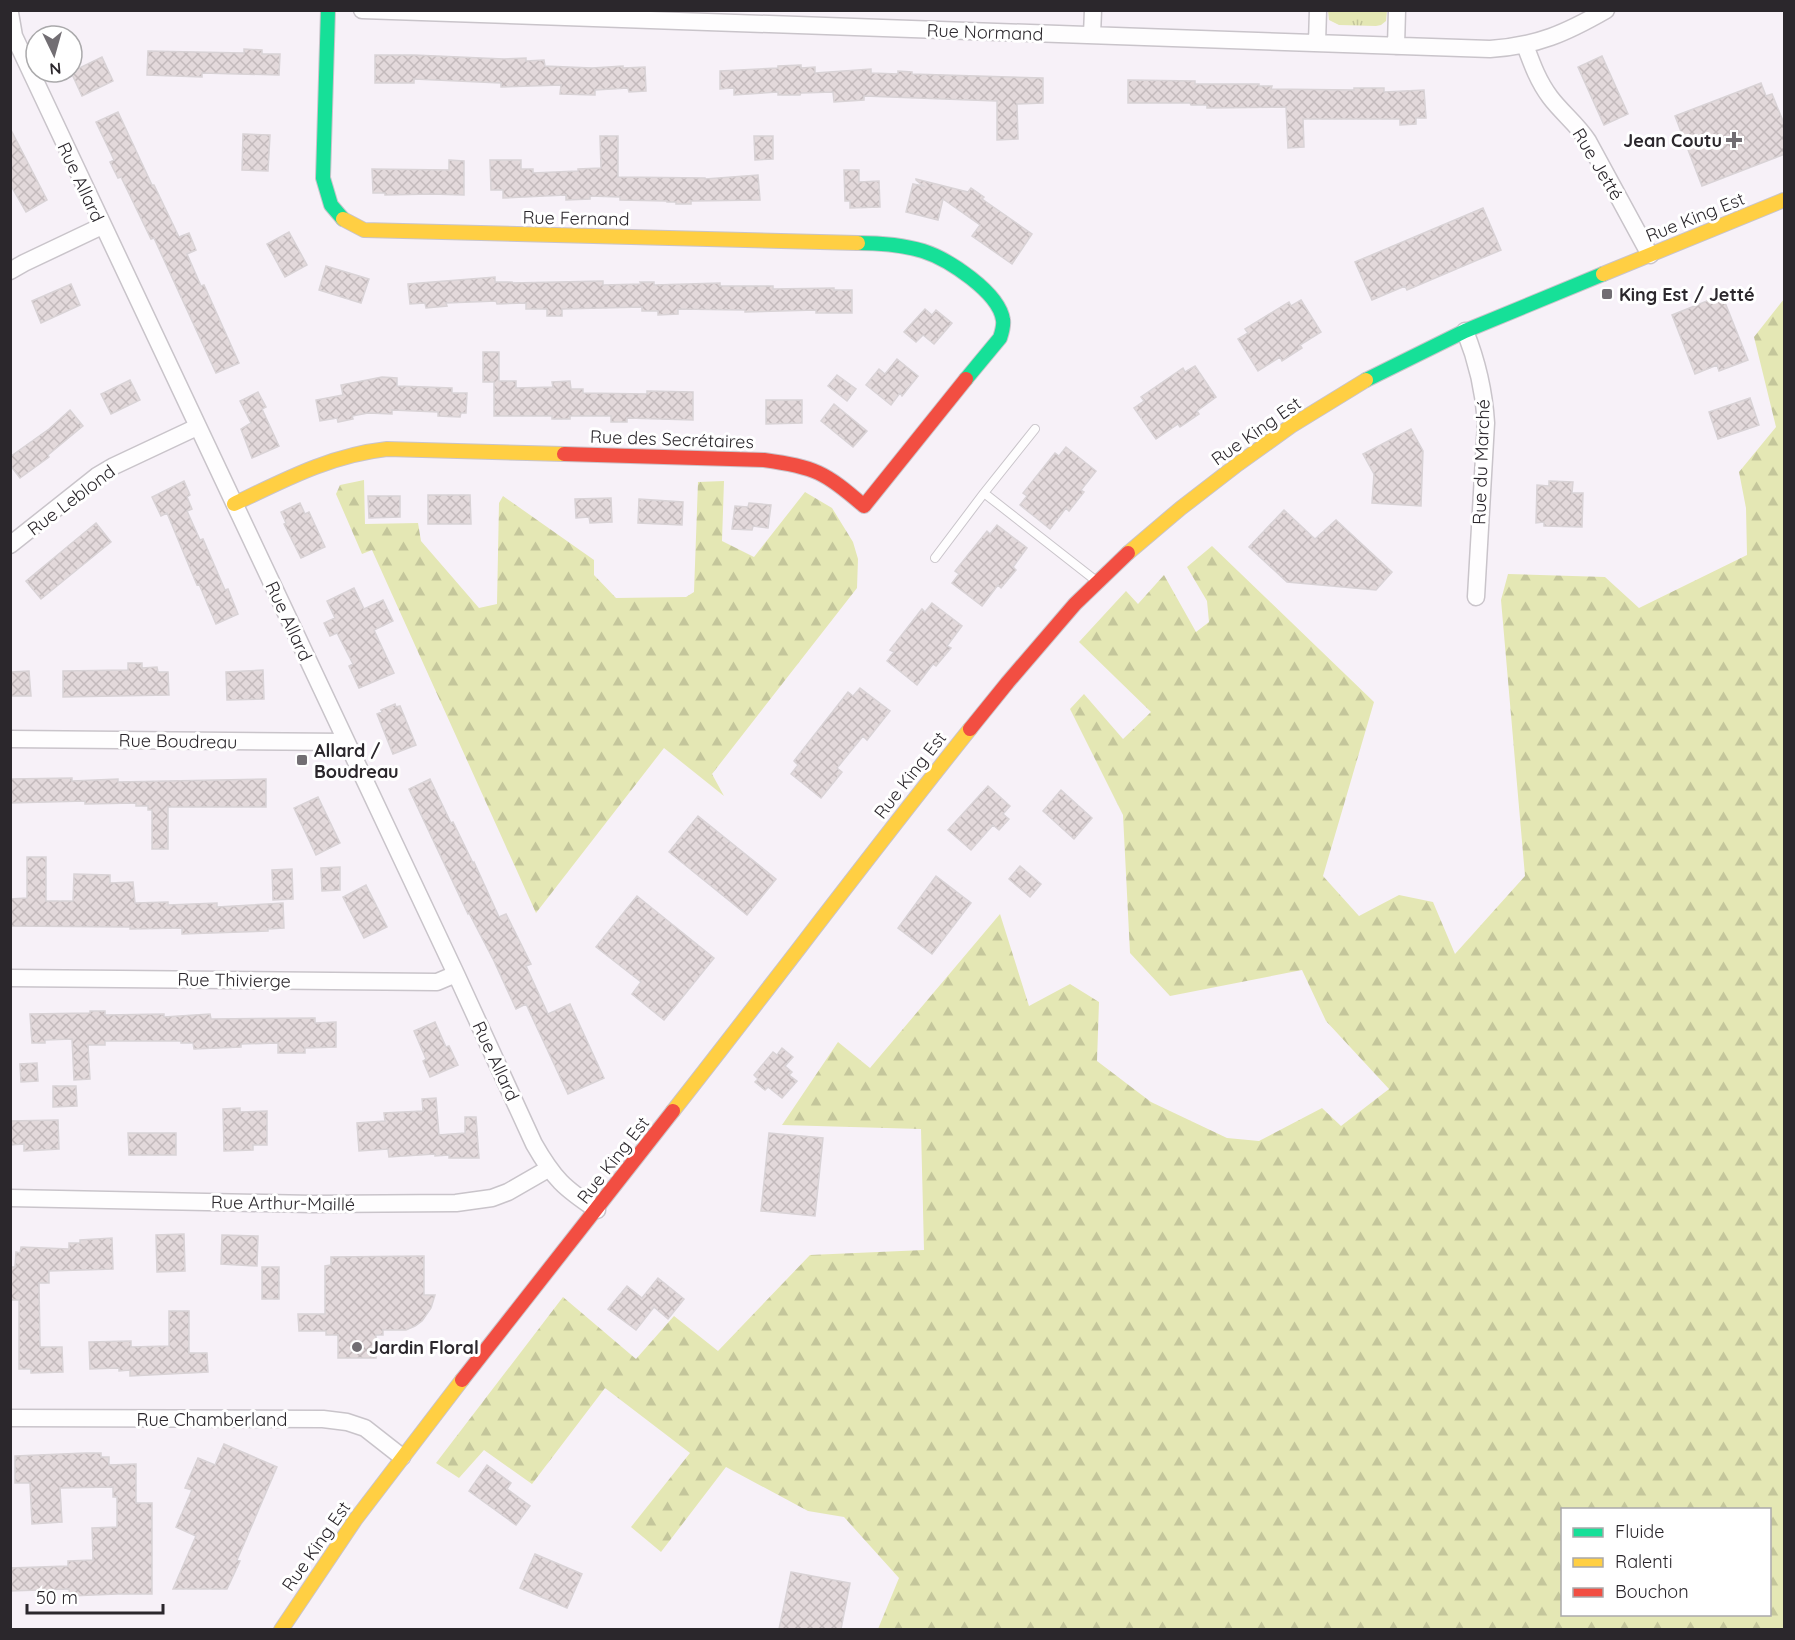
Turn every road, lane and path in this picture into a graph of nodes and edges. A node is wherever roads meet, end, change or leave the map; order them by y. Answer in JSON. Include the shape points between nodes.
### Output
{"nodes":[{"id":1,"x":327,"y":10,"type":"edge"},
{"id":2,"x":362,"y":10,"type":"edge"},
{"id":3,"x":872,"y":10,"type":"edge"},
{"id":4,"x":1093,"y":10,"type":"edge"},
{"id":5,"x":1318,"y":10,"type":"edge"},
{"id":6,"x":1397,"y":10,"type":"edge"},
{"id":7,"x":1606,"y":10,"type":"edge"},
{"id":8,"x":10,"y":13,"type":"edge"},
{"id":9,"x":512,"y":13,"type":"edge"},
{"id":10,"x":652,"y":16,"type":"edge"},
{"id":11,"x":871,"y":28,"type":"junction"},
{"id":12,"x":1092,"y":35,"type":"junction"},
{"id":13,"x":1317,"y":43,"type":"junction"},
{"id":14,"x":1525,"y":45,"type":"junction"},
{"id":15,"x":1396,"y":46,"type":"junction"},
{"id":16,"x":1785,"y":200,"type":"edge"},
{"id":17,"x":102,"y":226,"type":"junction"},
{"id":18,"x":1650,"y":255,"type":"junction"},
{"id":19,"x":10,"y":271,"type":"edge"},
{"id":20,"x":1002,"y":314,"type":"joint"},
{"id":21,"x":1465,"y":330,"type":"junction"},
{"id":22,"x":198,"y":427,"type":"junction"},
{"id":23,"x":1035,"y":429,"type":"dead end"},
{"id":24,"x":984,"y":494,"type":"junction"},
{"id":25,"x":234,"y":504,"type":"junction"},
{"id":26,"x":10,"y":545,"type":"edge"},
{"id":27,"x":935,"y":558,"type":"dead end"},
{"id":28,"x":1098,"y":582,"type":"junction"},
{"id":29,"x":1476,"y":597,"type":"dead end"},
{"id":30,"x":10,"y":739,"type":"edge"},
{"id":31,"x":346,"y":742,"type":"junction"},
{"id":32,"x":456,"y":974,"type":"junction"},
{"id":33,"x":10,"y":978,"type":"edge"},
{"id":34,"x":548,"y":1169,"type":"junction"},
{"id":35,"x":10,"y":1198,"type":"edge"},
{"id":36,"x":597,"y":1210,"type":"junction"},
{"id":37,"x":10,"y":1418,"type":"edge"},
{"id":38,"x":402,"y":1457,"type":"junction"},
{"id":39,"x":281,"y":1629,"type":"edge"}],
"edges":[{"from":1,"to":20,"type":"main road","name":"Rue Fernand","via":[[323,178],[334,212],[346,224],[364,231],[878,243],[909,247],[933,255],[971,278]]},
{"from":2,"to":9,"type":"street","name":"Rue Normand"},
{"from":3,"to":11,"type":"street"},
{"from":4,"to":12,"type":"street"},
{"from":5,"to":13,"type":"street"},
{"from":6,"to":15,"type":"street"},
{"from":7,"to":14,"type":"street","name":"Rue Normand","via":[[1556,36]]},
{"from":8,"to":17,"type":"street","name":"Rue Allard","via":[[14,36]]},
{"from":9,"to":10,"type":"street","name":"Rue Normand"},
{"from":10,"to":11,"type":"street","name":"Rue Normand"},
{"from":11,"to":12,"type":"street","name":"Rue Normand"},
{"from":12,"to":13,"type":"street","name":"Rue Normand"},
{"from":13,"to":15,"type":"street","name":"Rue Normand"},
{"from":14,"to":15,"type":"street","name":"Rue Normand","via":[[1490,49]]},
{"from":14,"to":18,"type":"street","name":"Rue Jetté","via":[[1539,79],[1588,141]]},
{"from":16,"to":18,"type":"main road","name":"Rue King Est"},
{"from":17,"to":19,"type":"street"},
{"from":17,"to":22,"type":"street","name":"Rue Allard"},
{"from":18,"to":21,"type":"main road","name":"Rue King Est"},
{"from":20,"to":25,"type":"main road","name":"Rue des Secrétaires","via":[[1000,338],[864,506],[823,473],[764,460],[387,450],[369,450],[324,462]]},
{"from":21,"to":28,"type":"main road","name":"Rue King Est","via":[[1375,375],[1291,426],[1181,508]]},
{"from":21,"to":29,"type":"street","name":"Rue du Marché","via":[[1481,379],[1485,415]]},
{"from":22,"to":25,"type":"street","name":"Rue Allard"},
{"from":22,"to":26,"type":"street","name":"Rue Leblond","via":[[97,476]]},
{"from":23,"to":24,"type":"lane"},
{"from":24,"to":27,"type":"lane"},
{"from":24,"to":28,"type":"lane"},
{"from":25,"to":31,"type":"street","name":"Rue Allard"},
{"from":28,"to":36,"type":"main road","name":"Rue King Est","via":[[1000,691]]},
{"from":30,"to":31,"type":"street","name":"Rue Boudreau"},
{"from":31,"to":32,"type":"street","name":"Rue Allard"},
{"from":32,"to":33,"type":"street","name":"Rue Thivierge","via":[[436,982]]},
{"from":32,"to":34,"type":"street","name":"Rue Allard"},
{"from":34,"to":35,"type":"street","name":"Rue Arthur-Maillé","via":[[508,1192],[456,1203]]},
{"from":34,"to":36,"type":"street","name":"Rue Allard","via":[[567,1190]]},
{"from":36,"to":38,"type":"main road","name":"Rue King Est"},
{"from":37,"to":38,"type":"street","name":"Rue Chamberland","via":[[323,1419],[365,1428]]},
{"from":38,"to":39,"type":"main road","name":"Rue King Est"}]}
